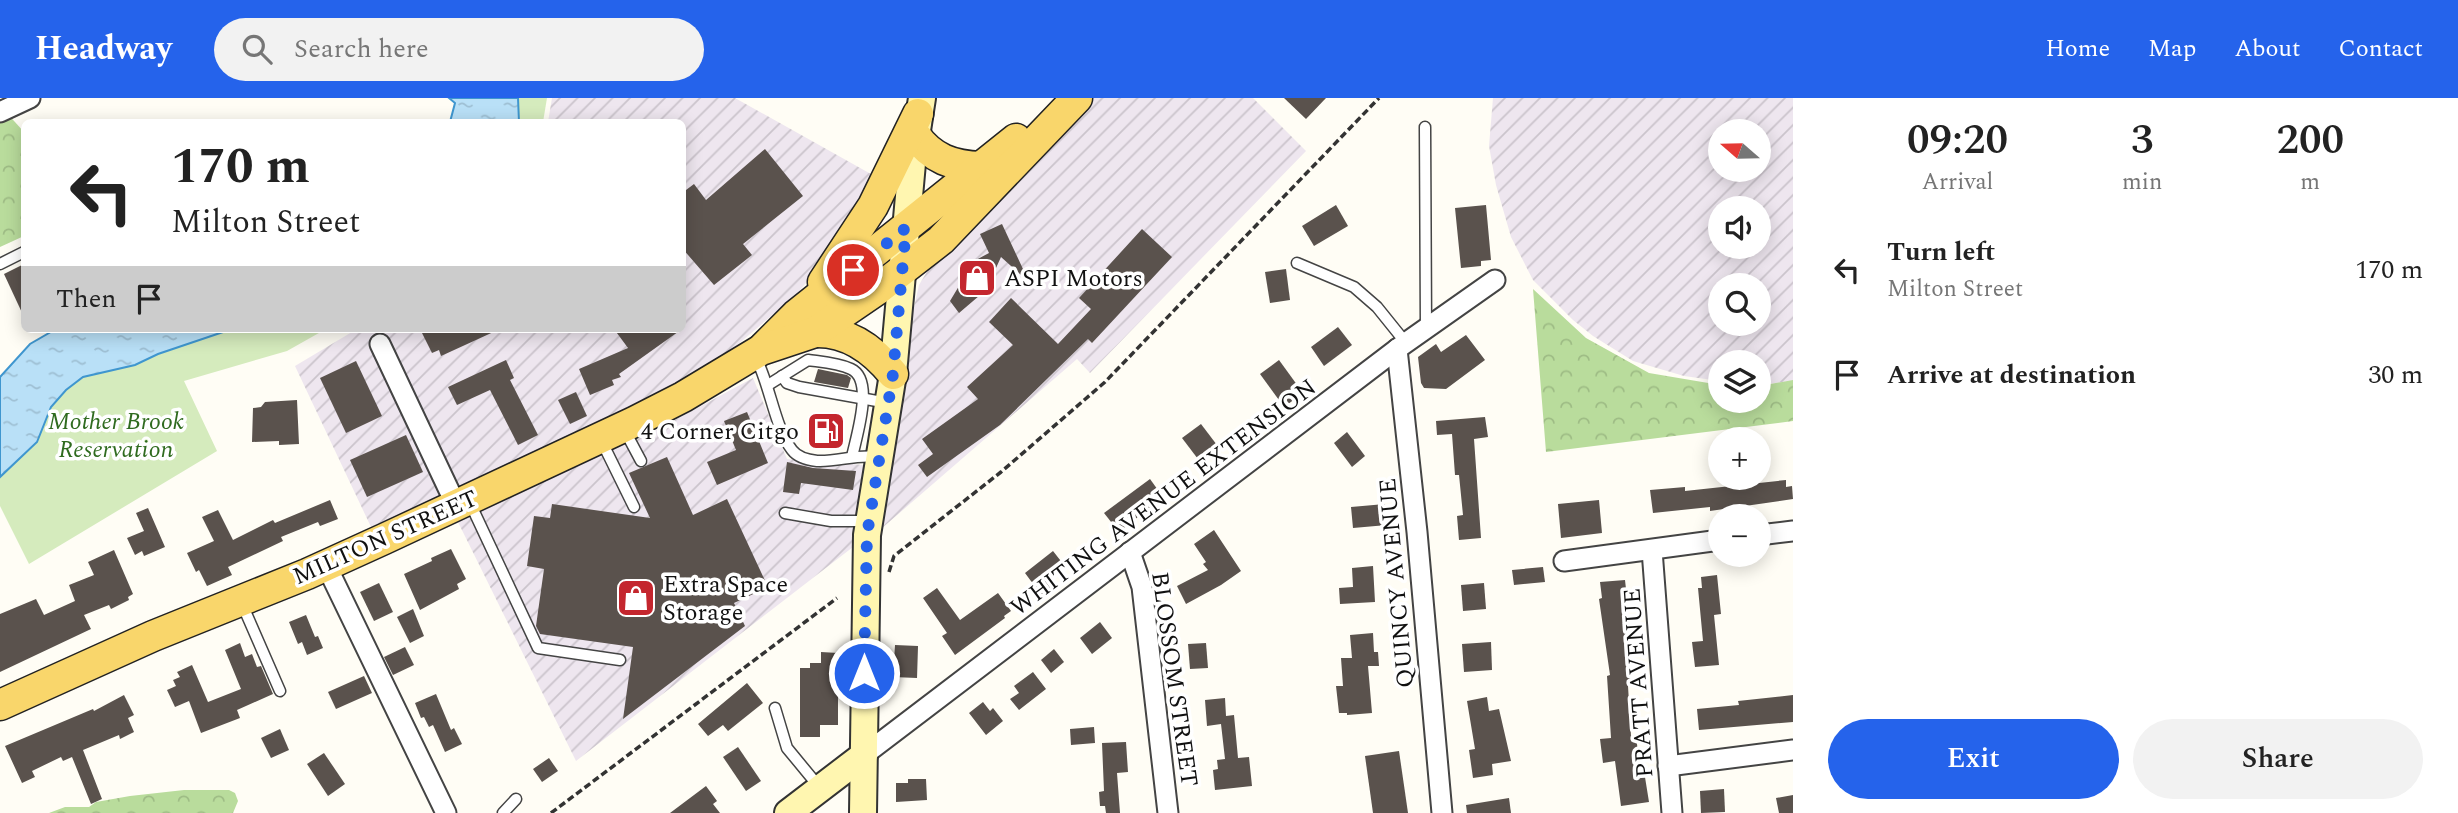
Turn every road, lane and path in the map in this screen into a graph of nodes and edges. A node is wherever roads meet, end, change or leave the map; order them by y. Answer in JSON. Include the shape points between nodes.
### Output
{"nodes":[{"id":1,"x":30,"y":98,"type":"edge"},
{"id":2,"x":1067,"y":98,"type":"edge"},
{"id":3,"x":1077,"y":98,"type":"edge"},
{"id":4,"x":1379,"y":98,"type":"edge"},
{"id":5,"x":0,"y":112,"type":"edge"},
{"id":6,"x":918,"y":116,"type":"edge"},
{"id":7,"x":1425,"y":127,"type":"dead end"},
{"id":8,"x":981,"y":167,"type":"junction"},
{"id":9,"x":906,"y":228,"type":"junction"},
{"id":10,"x":21,"y":254,"type":"edge"},
{"id":11,"x":1297,"y":263,"type":"dead end"},
{"id":12,"x":0,"y":264,"type":"edge"},
{"id":13,"x":903,"y":270,"type":"junction"},
{"id":14,"x":1495,"y":281,"type":"dead end"},
{"id":15,"x":805,"y":323,"type":"junction"},
{"id":16,"x":1426,"y":328,"type":"junction"},
{"id":17,"x":380,"y":344,"type":"dead end"},
{"id":18,"x":1401,"y":346,"type":"junction"},
{"id":19,"x":757,"y":352,"type":"junction"},
{"id":20,"x":782,"y":376,"type":"junction"},
{"id":21,"x":768,"y":385,"type":"junction"},
{"id":22,"x":882,"y":392,"type":"junction"},
{"id":23,"x":612,"y":433,"type":"junction"},
{"id":24,"x":852,"y":457,"type":"junction"},
{"id":25,"x":880,"y":458,"type":"junction"},
{"id":26,"x":641,"y":461,"type":"dead end"},
{"id":27,"x":462,"y":502,"type":"junction"},
{"id":28,"x":634,"y":507,"type":"dead end"},
{"id":29,"x":785,"y":513,"type":"dead end"},
{"id":30,"x":869,"y":521,"type":"junction"},
{"id":31,"x":1793,"y":531,"type":"edge"},
{"id":32,"x":1771,"y":534,"type":"edge"},
{"id":33,"x":1708,"y":542,"type":"edge"},
{"id":34,"x":1652,"y":550,"type":"junction"},
{"id":35,"x":1130,"y":552,"type":"junction"},
{"id":36,"x":894,"y":556,"type":"dead end"},
{"id":37,"x":1564,"y":561,"type":"dead end"},
{"id":38,"x":326,"y":565,"type":"junction"},
{"id":39,"x":837,"y":598,"type":"dead end"},
{"id":40,"x":240,"y":600,"type":"junction"},
{"id":41,"x":620,"y":660,"type":"dead end"},
{"id":42,"x":280,"y":691,"type":"dead end"},
{"id":43,"x":0,"y":705,"type":"edge"},
{"id":44,"x":775,"y":708,"type":"dead end"},
{"id":45,"x":1793,"y":750,"type":"edge"},
{"id":46,"x":864,"y":755,"type":"junction"},
{"id":47,"x":1668,"y":766,"type":"junction"},
{"id":48,"x":821,"y":788,"type":"junction"},
{"id":49,"x":516,"y":799,"type":"dead end"},
{"id":50,"x":446,"y":813,"type":"edge"},
{"id":51,"x":503,"y":813,"type":"edge"},
{"id":52,"x":551,"y":813,"type":"edge"},
{"id":53,"x":788,"y":813,"type":"edge"},
{"id":54,"x":863,"y":813,"type":"edge"},
{"id":55,"x":1168,"y":813,"type":"edge"},
{"id":56,"x":1442,"y":813,"type":"edge"},
{"id":57,"x":1672,"y":813,"type":"edge"}],
"edges":[{"from":1,"to":5,"type":"street"},
{"from":2,"to":8,"type":"main road","name":"MILTON STREET"},
{"from":3,"to":13,"type":"main road","name":"MILTON STREET","via":[[941,240]]},
{"from":4,"to":36,"type":"path","via":[[1105,382]]},
{"from":6,"to":8,"type":"main road","via":[[932,155],[961,166]]},
{"from":6,"to":9,"type":"street"},
{"from":6,"to":15,"type":"main road"},
{"from":7,"to":16,"type":"lane"},
{"from":8,"to":9,"type":"main road","name":"MILTON STREET"},
{"from":9,"to":13,"type":"street"},
{"from":9,"to":15,"type":"main road","name":"MILTON STREET"},
{"from":10,"to":12,"type":"lane"},
{"from":11,"to":18,"type":"lane","via":[[1354,287],[1377,307]]},
{"from":13,"to":15,"type":"main road","name":"MILTON STREET"},
{"from":13,"to":22,"type":"street"},
{"from":14,"to":16,"type":"street","name":"WHITING AVENUE EXTENSION"},
{"from":15,"to":19,"type":"main road","name":"MILTON STREET"},
{"from":15,"to":22,"type":"main road","via":[[839,333],[876,354]]},
{"from":16,"to":18,"type":"street","name":"WHITING AVENUE EXTENSION"},
{"from":17,"to":27,"type":"street"},
{"from":18,"to":35,"type":"street","name":"WHITING AVENUE EXTENSION"},
{"from":18,"to":56,"type":"street","name":"QUINCY AVENUE"},
{"from":19,"to":21,"type":"lane"},
{"from":19,"to":23,"type":"main road","name":"MILTON STREET"},
{"from":20,"to":21,"type":"lane"},
{"from":20,"to":22,"type":"lane","via":[[799,387]]},
{"from":20,"to":22,"type":"lane","via":[[808,360],[851,369]]},
{"from":21,"to":24,"type":"lane","via":[[793,452],[815,461]]},
{"from":22,"to":24,"type":"lane"},
{"from":22,"to":25,"type":"street"},
{"from":23,"to":26,"type":"lane"},
{"from":23,"to":27,"type":"main road","name":"MILTON STREET"},
{"from":23,"to":28,"type":"lane"},
{"from":24,"to":25,"type":"lane"},
{"from":25,"to":30,"type":"street"},
{"from":27,"to":38,"type":"main road","name":"MILTON STREET"},
{"from":27,"to":41,"type":"lane","via":[[538,648]]},
{"from":29,"to":30,"type":"lane","via":[[831,521]]},
{"from":30,"to":46,"type":"street"},
{"from":31,"to":32,"type":"street"},
{"from":33,"to":34,"type":"street"},
{"from":34,"to":37,"type":"street"},
{"from":34,"to":47,"type":"street","name":"PRATT AVENUE"},
{"from":35,"to":46,"type":"street","name":"WHITING AVENUE EXTENSION"},
{"from":35,"to":55,"type":"street","name":"BLOSSOM STREET","via":[[1142,587]]},
{"from":38,"to":40,"type":"main road","name":"MILTON STREET"},
{"from":38,"to":50,"type":"street"},
{"from":39,"to":52,"type":"path"},
{"from":40,"to":42,"type":"lane"},
{"from":40,"to":43,"type":"main road","name":"MILTON STREET"},
{"from":44,"to":48,"type":"lane","via":[[788,748]]},
{"from":45,"to":47,"type":"street"},
{"from":46,"to":48,"type":"street"},
{"from":46,"to":54,"type":"street"},
{"from":47,"to":57,"type":"street","name":"PRATT AVENUE"},
{"from":48,"to":53,"type":"street"},
{"from":49,"to":51,"type":"lane"}]}
